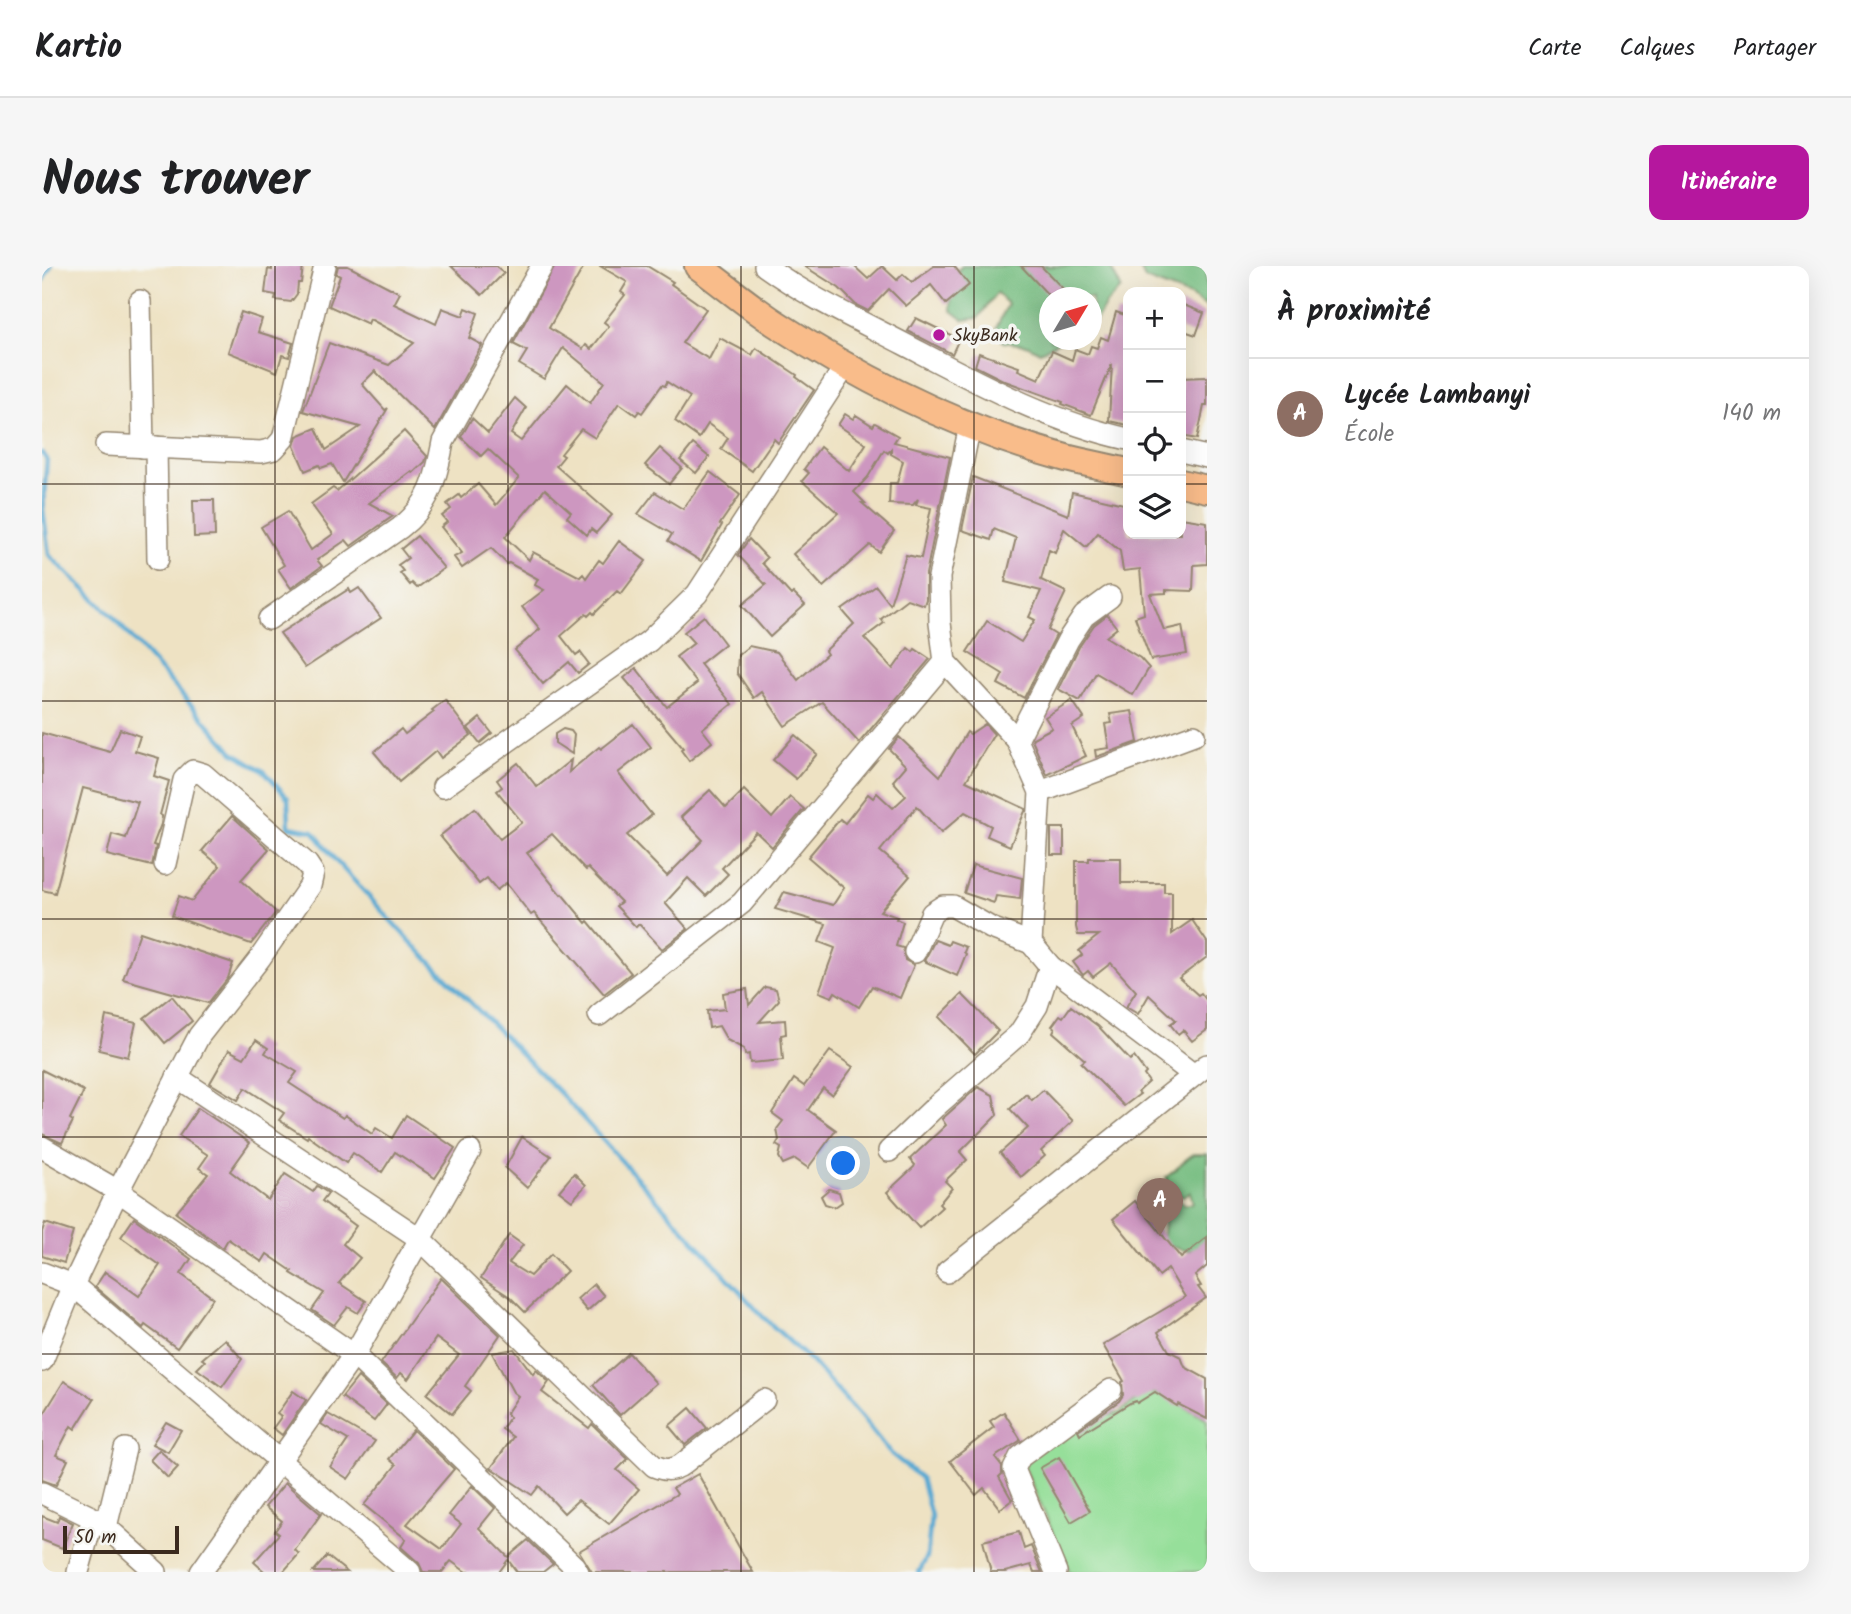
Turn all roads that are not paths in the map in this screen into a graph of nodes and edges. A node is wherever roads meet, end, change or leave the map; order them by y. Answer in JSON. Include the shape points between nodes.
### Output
{"nodes":[{"id":1,"x":325,"y":266,"type":"edge"},
{"id":2,"x":542,"y":266,"type":"edge"},
{"id":3,"x":698,"y":266,"type":"edge"},
{"id":4,"x":765,"y":266,"type":"edge"},
{"id":5,"x":141,"y":301,"type":"dead end"},
{"id":6,"x":846,"y":365,"type":"junction"},
{"id":7,"x":970,"y":425,"type":"junction"},
{"id":8,"x":1123,"y":438,"type":"edge"},
{"id":9,"x":106,"y":445,"type":"dead end"},
{"id":10,"x":150,"y":447,"type":"junction"},
{"id":11,"x":1186,"y":452,"type":"edge"},
{"id":12,"x":1207,"y":457,"type":"edge"},
{"id":13,"x":1123,"y":471,"type":"edge"},
{"id":14,"x":1186,"y":484,"type":"edge"},
{"id":15,"x":1207,"y":489,"type":"edge"},
{"id":16,"x":158,"y":559,"type":"dead end"},
{"id":17,"x":1110,"y":597,"type":"dead end"},
{"id":18,"x":269,"y":619,"type":"dead end"},
{"id":19,"x":945,"y":662,"type":"junction"},
{"id":20,"x":1194,"y":735,"type":"dead end"},
{"id":21,"x":1017,"y":740,"type":"junction"},
{"id":22,"x":443,"y":787,"type":"dead end"},
{"id":23,"x":1040,"y":792,"type":"junction"},
{"id":24,"x":165,"y":864,"type":"dead end"},
{"id":25,"x":1031,"y":943,"type":"junction"},
{"id":26,"x":915,"y":952,"type":"dead end"},
{"id":27,"x":1050,"y":967,"type":"junction"},
{"id":28,"x":599,"y":1016,"type":"dead end"},
{"id":29,"x":1201,"y":1070,"type":"edge"},
{"id":30,"x":177,"y":1077,"type":"junction"},
{"id":31,"x":42,"y":1147,"type":"edge"},
{"id":32,"x":470,"y":1151,"type":"dead end"},
{"id":33,"x":888,"y":1151,"type":"dead end"},
{"id":34,"x":118,"y":1191,"type":"junction"},
{"id":35,"x":419,"y":1238,"type":"junction"},
{"id":36,"x":947,"y":1272,"type":"dead end"},
{"id":37,"x":42,"y":1273,"type":"edge"},
{"id":38,"x":73,"y":1285,"type":"junction"},
{"id":39,"x":354,"y":1355,"type":"junction"},
{"id":40,"x":42,"y":1361,"type":"edge"},
{"id":41,"x":1111,"y":1390,"type":"dead end"},
{"id":42,"x":764,"y":1400,"type":"dead end"},
{"id":43,"x":125,"y":1449,"type":"dead end"},
{"id":44,"x":279,"y":1459,"type":"junction"},
{"id":45,"x":42,"y":1493,"type":"edge"},
{"id":46,"x":100,"y":1522,"type":"junction"},
{"id":47,"x":573,"y":1570,"type":"edge"},
{"id":48,"x":78,"y":1572,"type":"edge"},
{"id":49,"x":156,"y":1572,"type":"edge"},
{"id":50,"x":201,"y":1572,"type":"edge"},
{"id":51,"x":410,"y":1572,"type":"edge"},
{"id":52,"x":1056,"y":1572,"type":"edge"}],
"edges":[{"from":1,"to":10,"type":"street","via":[[283,439],[274,449]]},
{"from":2,"to":18,"type":"street","via":[[443,442],[426,503],[400,528]]},
{"from":3,"to":6,"type":"main road","via":[[774,323]]},
{"from":4,"to":8,"type":"street","via":[[795,288],[993,390],[1098,433]]},
{"from":5,"to":10,"type":"street"},
{"from":6,"to":7,"type":"main road"},
{"from":6,"to":22,"type":"street","via":[[697,594],[649,641]]},
{"from":7,"to":13,"type":"main road"},
{"from":7,"to":19,"type":"street","via":[[939,577]]},
{"from":9,"to":10,"type":"street"},
{"from":10,"to":16,"type":"street"},
{"from":11,"to":12,"type":"street"},
{"from":14,"to":15,"type":"main road"},
{"from":17,"to":21,"type":"street","via":[[1084,616]]},
{"from":19,"to":21,"type":"street"},
{"from":19,"to":28,"type":"street","via":[[742,903]]},
{"from":20,"to":23,"type":"street"},
{"from":21,"to":23,"type":"street"},
{"from":23,"to":25,"type":"street"},
{"from":24,"to":30,"type":"street","via":[[184,780],[193,771],[204,774],[313,873],[310,886],[199,1036]]},
{"from":25,"to":26,"type":"street","via":[[991,928],[953,906],[943,906],[932,913]]},
{"from":25,"to":27,"type":"street"},
{"from":27,"to":29,"type":"street"},
{"from":27,"to":33,"type":"street","via":[[1037,1006],[1019,1034]]},
{"from":29,"to":36,"type":"street"},
{"from":30,"to":34,"type":"street"},
{"from":30,"to":35,"type":"street"},
{"from":31,"to":34,"type":"street"},
{"from":32,"to":35,"type":"street"},
{"from":34,"to":38,"type":"street"},
{"from":34,"to":39,"type":"street"},
{"from":35,"to":39,"type":"street"},
{"from":35,"to":42,"type":"street","via":[[654,1466],[663,1470],[680,1466]]},
{"from":37,"to":38,"type":"street"},
{"from":38,"to":40,"type":"street"},
{"from":38,"to":44,"type":"street"},
{"from":39,"to":44,"type":"street"},
{"from":39,"to":47,"type":"street"},
{"from":41,"to":52,"type":"street","via":[[1020,1457],[1014,1469]]},
{"from":43,"to":46,"type":"street"},
{"from":44,"to":50,"type":"street"},
{"from":44,"to":51,"type":"street"},
{"from":45,"to":46,"type":"street"},
{"from":46,"to":48,"type":"street"},
{"from":46,"to":49,"type":"street"}]}
